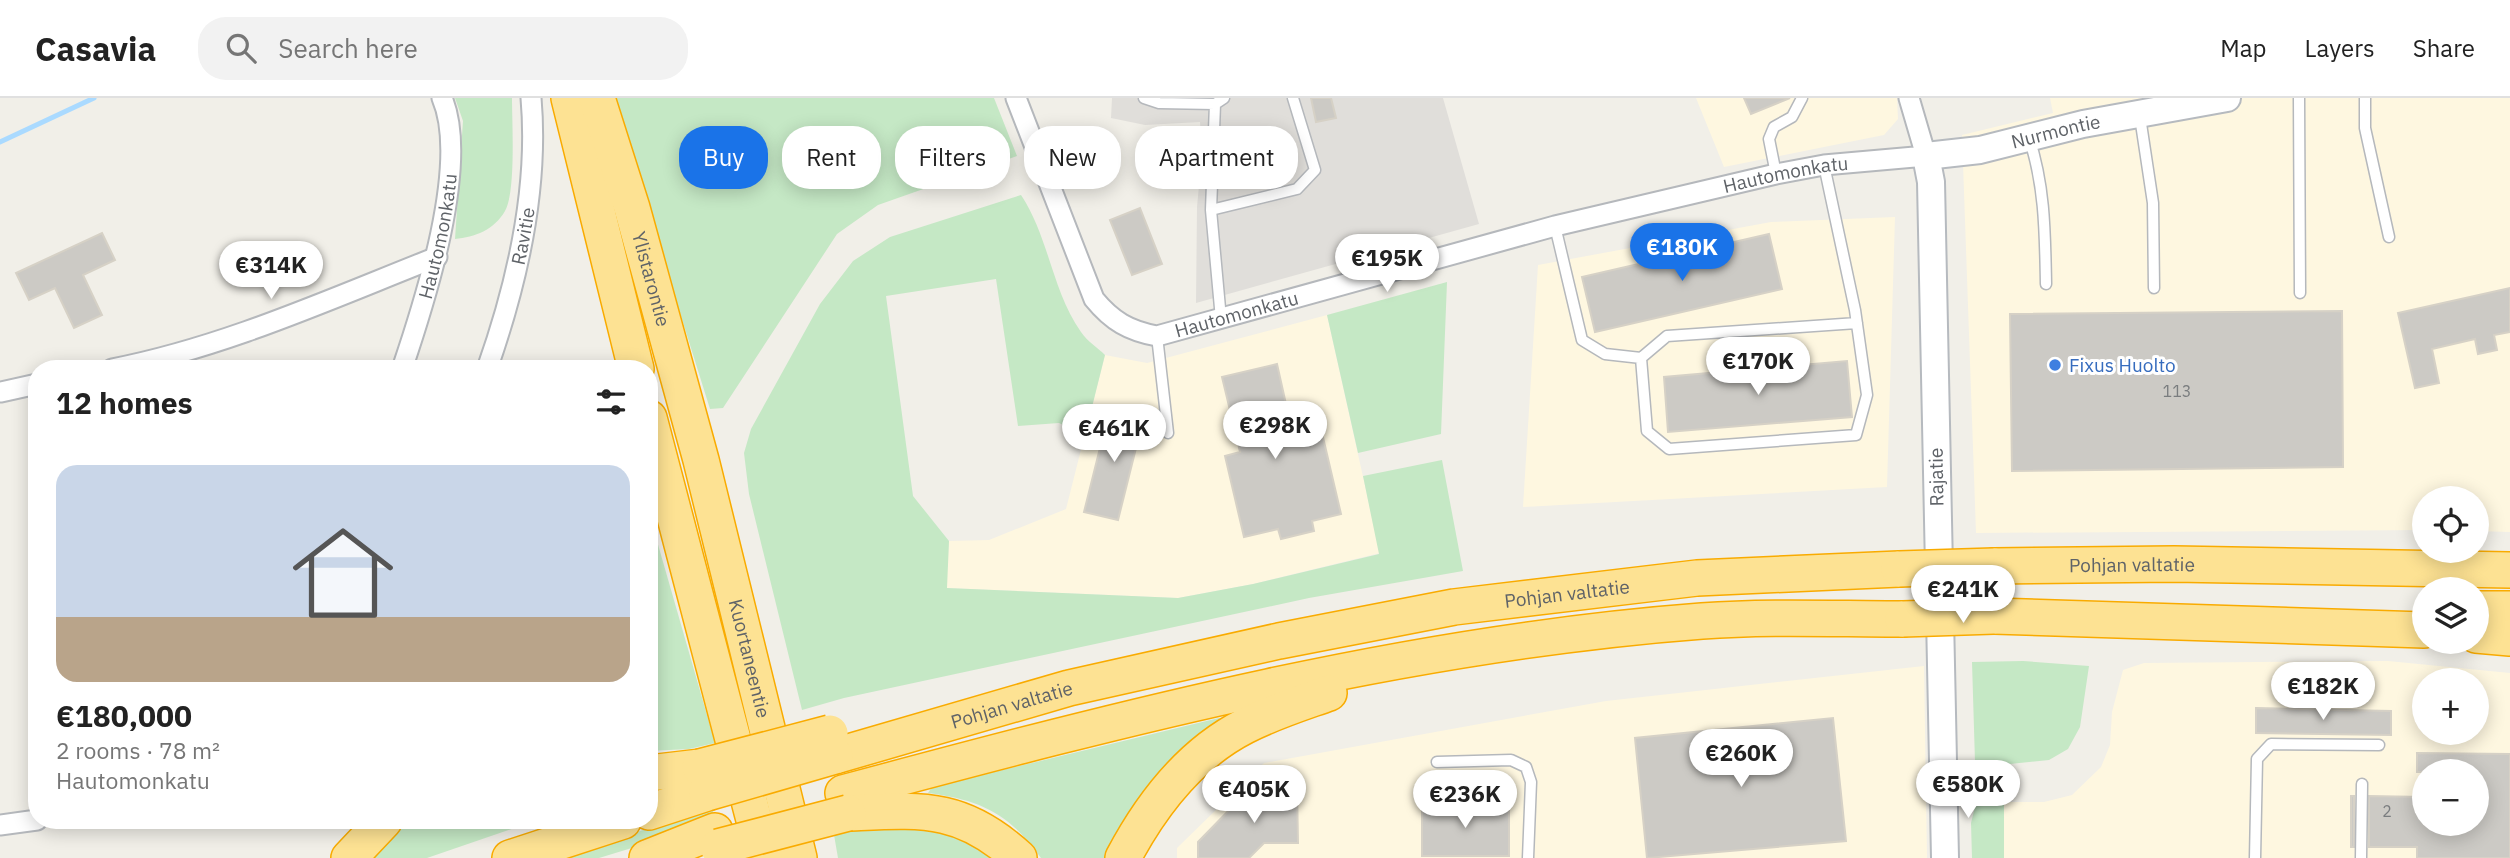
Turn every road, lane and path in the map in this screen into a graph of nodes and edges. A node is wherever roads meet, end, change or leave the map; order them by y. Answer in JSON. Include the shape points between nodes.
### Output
{"nodes":[{"id":1,"x":442,"y":98,"type":"edge"},
{"id":2,"x":531,"y":98,"type":"edge"},
{"id":3,"x":569,"y":98,"type":"edge"},
{"id":4,"x":597,"y":98,"type":"edge"},
{"id":5,"x":1016,"y":98,"type":"edge"},
{"id":6,"x":1144,"y":98,"type":"edge"},
{"id":7,"x":1293,"y":98,"type":"edge"},
{"id":8,"x":1802,"y":98,"type":"edge"},
{"id":9,"x":1909,"y":98,"type":"edge"},
{"id":10,"x":2227,"y":98,"type":"edge"},
{"id":11,"x":2299,"y":98,"type":"edge"},
{"id":12,"x":2365,"y":98,"type":"edge"},
{"id":13,"x":1220,"y":101,"type":"edge"},
{"id":14,"x":2140,"y":113,"type":"junction"},
{"id":15,"x":2029,"y":137,"type":"junction"},
{"id":16,"x":1926,"y":156,"type":"junction"},
{"id":17,"x":1824,"y":165,"type":"junction"},
{"id":18,"x":1776,"y":174,"type":"junction"},
{"id":19,"x":1211,"y":210,"type":"junction"},
{"id":20,"x":1555,"y":226,"type":"junction"},
{"id":21,"x":2389,"y":237,"type":"dead end"},
{"id":22,"x":437,"y":257,"type":"junction"},
{"id":23,"x":2046,"y":284,"type":"dead end"},
{"id":24,"x":2154,"y":288,"type":"dead end"},
{"id":25,"x":2300,"y":293,"type":"dead end"},
{"id":26,"x":1221,"y":320,"type":"junction"},
{"id":27,"x":1857,"y":323,"type":"junction"},
{"id":28,"x":1157,"y":336,"type":"junction"},
{"id":29,"x":1640,"y":358,"type":"junction"},
{"id":30,"x":158,"y":360,"type":"edge"},
{"id":31,"x":405,"y":360,"type":"edge"},
{"id":32,"x":490,"y":360,"type":"edge"},
{"id":33,"x":634,"y":360,"type":"edge"},
{"id":34,"x":28,"y":386,"type":"edge"},
{"id":35,"x":1,"y":392,"type":"edge"},
{"id":36,"x":1168,"y":433,"type":"dead end"},
{"id":37,"x":658,"y":455,"type":"edge"},
{"id":38,"x":701,"y":460,"type":"junction"},
{"id":39,"x":660,"y":494,"type":"edge"},
{"id":40,"x":2510,"y":570,"type":"edge"},
{"id":41,"x":2489,"y":609,"type":"edge"},
{"id":42,"x":2510,"y":609,"type":"edge"},
{"id":43,"x":2412,"y":610,"type":"edge"},
{"id":44,"x":1994,"y":616,"type":"junction"},
{"id":45,"x":2412,"y":630,"type":"edge"},
{"id":46,"x":2489,"y":636,"type":"edge"},
{"id":47,"x":2510,"y":638,"type":"edge"},
{"id":48,"x":1434,"y":654,"type":"junction"},
{"id":49,"x":2379,"y":745,"type":"dead end"},
{"id":50,"x":1437,"y":762,"type":"dead end"},
{"id":51,"x":658,"y":774,"type":"edge"},
{"id":52,"x":704,"y":780,"type":"junction"},
{"id":53,"x":2362,"y":784,"type":"dead end"},
{"id":54,"x":845,"y":803,"type":"junction"},
{"id":55,"x":658,"y":807,"type":"edge"},
{"id":56,"x":28,"y":821,"type":"edge"},
{"id":57,"x":0,"y":825,"type":"edge"},
{"id":58,"x":376,"y":829,"type":"edge"},
{"id":59,"x":599,"y":829,"type":"edge"},
{"id":60,"x":716,"y":839,"type":"junction"},
{"id":61,"x":349,"y":858,"type":"edge"},
{"id":62,"x":510,"y":858,"type":"edge"},
{"id":63,"x":647,"y":858,"type":"edge"},
{"id":64,"x":669,"y":858,"type":"edge"},
{"id":65,"x":764,"y":858,"type":"edge"},
{"id":66,"x":799,"y":858,"type":"edge"},
{"id":67,"x":1019,"y":858,"type":"edge"},
{"id":68,"x":1123,"y":858,"type":"edge"},
{"id":69,"x":1528,"y":858,"type":"edge"},
{"id":70,"x":1945,"y":858,"type":"edge"},
{"id":71,"x":2255,"y":858,"type":"edge"},
{"id":72,"x":2361,"y":858,"type":"edge"}],
"edges":[{"from":1,"to":22,"type":"street","name":"Hautomonkatu","via":[[450,141]]},
{"from":2,"to":32,"type":"street","name":"Ravitie","via":[[525,220],[503,323]]},
{"from":3,"to":33,"type":"highway","name":"Ylistarontie"},
{"from":4,"to":38,"type":"highway","name":"Ylistarontie"},
{"from":5,"to":28,"type":"street","name":"Hautomonkatu","via":[[1094,299],[1109,317],[1134,331]]},
{"from":6,"to":13,"type":"lane","via":[[1159,103]]},
{"from":7,"to":19,"type":"lane","via":[[1315,170],[1297,189]]},
{"from":8,"to":18,"type":"lane","via":[[1792,117],[1774,127],[1769,139]]},
{"from":9,"to":16,"type":"street","name":"Rajatie"},
{"from":10,"to":14,"type":"street","name":"Nurmontie"},
{"from":11,"to":25,"type":"lane"},
{"from":12,"to":21,"type":"lane","via":[[2365,128]]},
{"from":13,"to":19,"type":"lane"},
{"from":14,"to":15,"type":"street","name":"Nurmontie"},
{"from":14,"to":24,"type":"lane","via":[[2153,203]]},
{"from":15,"to":16,"type":"street","name":"Nurmontie","via":[[1980,150]]},
{"from":15,"to":23,"type":"lane","via":[[2045,204]]},
{"from":16,"to":17,"type":"street","name":"Hautomonkatu"},
{"from":16,"to":70,"type":"street","name":"Rajatie","via":[[1931,182]]},
{"from":17,"to":18,"type":"street","name":"Hautomonkatu"},
{"from":17,"to":27,"type":"lane"},
{"from":18,"to":20,"type":"street","name":"Hautomonkatu"},
{"from":19,"to":26,"type":"lane"},
{"from":20,"to":26,"type":"street","name":"Hautomonkatu"},
{"from":20,"to":29,"type":"lane","via":[[1582,340],[1605,354]]},
{"from":22,"to":30,"type":"street","via":[[226,340]]},
{"from":22,"to":31,"type":"street","name":"Hautomonkatu"},
{"from":26,"to":28,"type":"street","name":"Hautomonkatu"},
{"from":27,"to":29,"type":"lane","via":[[1667,336]]},
{"from":27,"to":29,"type":"lane","via":[[1867,395],[1856,435],[1669,449],[1647,431]]},
{"from":28,"to":36,"type":"lane"},
{"from":34,"to":35,"type":"street"},
{"from":37,"to":38,"type":"highway"},
{"from":38,"to":39,"type":"highway"},
{"from":38,"to":66,"type":"highway","name":"Kuortaneentie"},
{"from":39,"to":65,"type":"highway","name":"Kuortaneentie"},
{"from":40,"to":52,"type":"highway","name":"Pohjan valtatie","bridge":true,"via":[[2175,564],[1697,578],[1454,607],[1279,641],[832,744]]},
{"from":41,"to":42,"type":"highway"},
{"from":43,"to":44,"type":"highway","name":"Pohjan valtatie"},
{"from":44,"to":45,"type":"highway"},
{"from":44,"to":48,"type":"highway","name":"Pohjan valtatie","bridge":true,"via":[[1704,621]]},
{"from":46,"to":47,"type":"highway"},
{"from":48,"to":54,"type":"highway","name":"Pohjan valtatie","via":[[1130,717]]},
{"from":48,"to":68,"type":"highway","via":[[1244,727],[1185,770],[1150,811]]},
{"from":49,"to":71,"type":"lane","via":[[2271,744],[2257,759]]},
{"from":50,"to":69,"type":"lane","via":[[1511,760],[1525,767],[1531,782]]},
{"from":51,"to":52,"type":"highway"},
{"from":52,"to":55,"type":"highway","name":"Pohjan valtatie"},
{"from":53,"to":72,"type":"lane"},
{"from":54,"to":60,"type":"highway","name":"Pohjan valtatie"},
{"from":54,"to":67,"type":"highway","via":[[954,816],[990,833]]},
{"from":56,"to":57,"type":"street"},
{"from":58,"to":61,"type":"highway"},
{"from":59,"to":62,"type":"highway"},
{"from":60,"to":63,"type":"highway","name":"Pohjan valtatie"},
{"from":60,"to":64,"type":"highway"}]}
